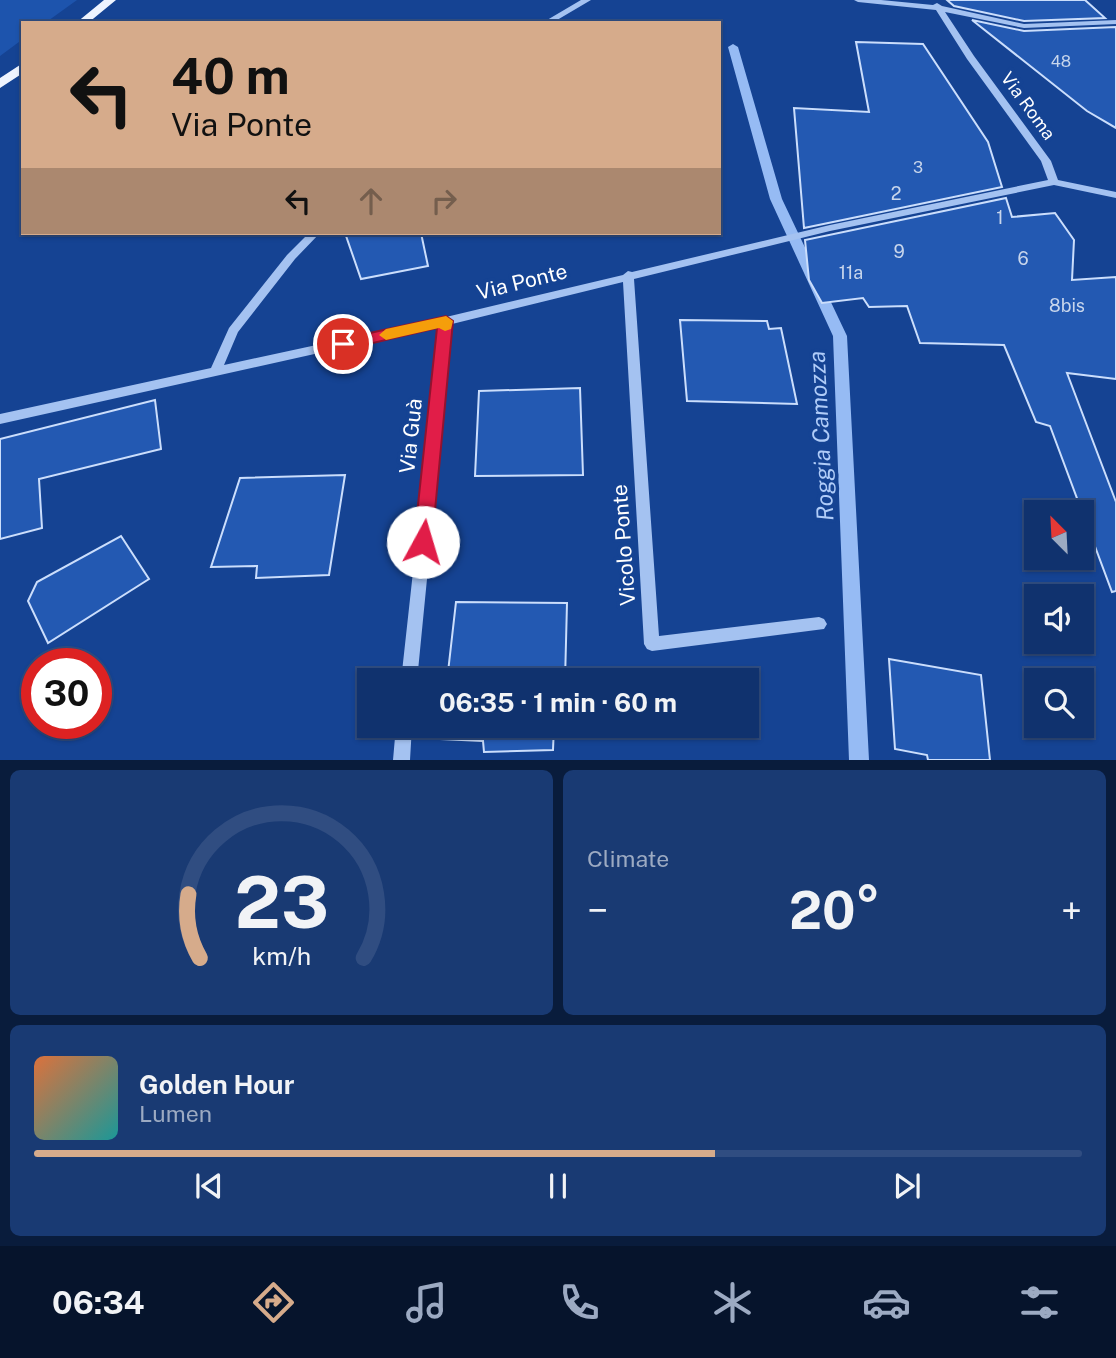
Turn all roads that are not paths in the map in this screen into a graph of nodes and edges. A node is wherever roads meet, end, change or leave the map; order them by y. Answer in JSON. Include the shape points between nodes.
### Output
{"nodes":[{"id":1,"x":111,"y":0,"type":"edge"},
{"id":2,"x":587,"y":0,"type":"edge"},
{"id":3,"x":858,"y":0,"type":"edge"},
{"id":4,"x":937,"y":4,"type":"edge"},
{"id":5,"x":84,"y":21,"type":"edge"},
{"id":6,"x":550,"y":21,"type":"edge"},
{"id":7,"x":1116,"y":22,"type":"edge"},
{"id":8,"x":21,"y":68,"type":"edge"},
{"id":9,"x":0,"y":84,"type":"edge"},
{"id":10,"x":1054,"y":182,"type":"junction"},
{"id":11,"x":1116,"y":195,"type":"edge"},
{"id":12,"x":312,"y":235,"type":"edge"},
{"id":13,"x":628,"y":275,"type":"junction"},
{"id":14,"x":446,"y":321,"type":"junction"},
{"id":15,"x":215,"y":373,"type":"junction"},
{"id":16,"x":0,"y":419,"type":"edge"},
{"id":17,"x":819,"y":624,"type":"dead end"},
{"id":18,"x":410,"y":668,"type":"edge"},
{"id":19,"x":403,"y":738,"type":"edge"},
{"id":20,"x":401,"y":760,"type":"edge"}],
"edges":[{"from":1,"to":5,"type":"main road"},
{"from":2,"to":6,"type":"street"},
{"from":3,"to":4,"type":"street"},
{"from":4,"to":7,"type":"street","via":[[1024,26]]},
{"from":4,"to":10,"type":"street","name":"Via Roma","via":[[1046,160]]},
{"from":8,"to":9,"type":"main road"},
{"from":10,"to":11,"type":"street"},
{"from":10,"to":13,"type":"street","name":"Via Ponte"},
{"from":12,"to":15,"type":"street","via":[[233,331]]},
{"from":13,"to":14,"type":"street","name":"Via Ponte"},
{"from":13,"to":17,"type":"street","name":"Vicolo Ponte","via":[[652,644]]},
{"from":14,"to":15,"type":"street","name":"Via Ponte"},
{"from":14,"to":18,"type":"street","name":"Via Guà"},
{"from":15,"to":16,"type":"street","name":"Via Ponte"},
{"from":19,"to":20,"type":"street"}]}
